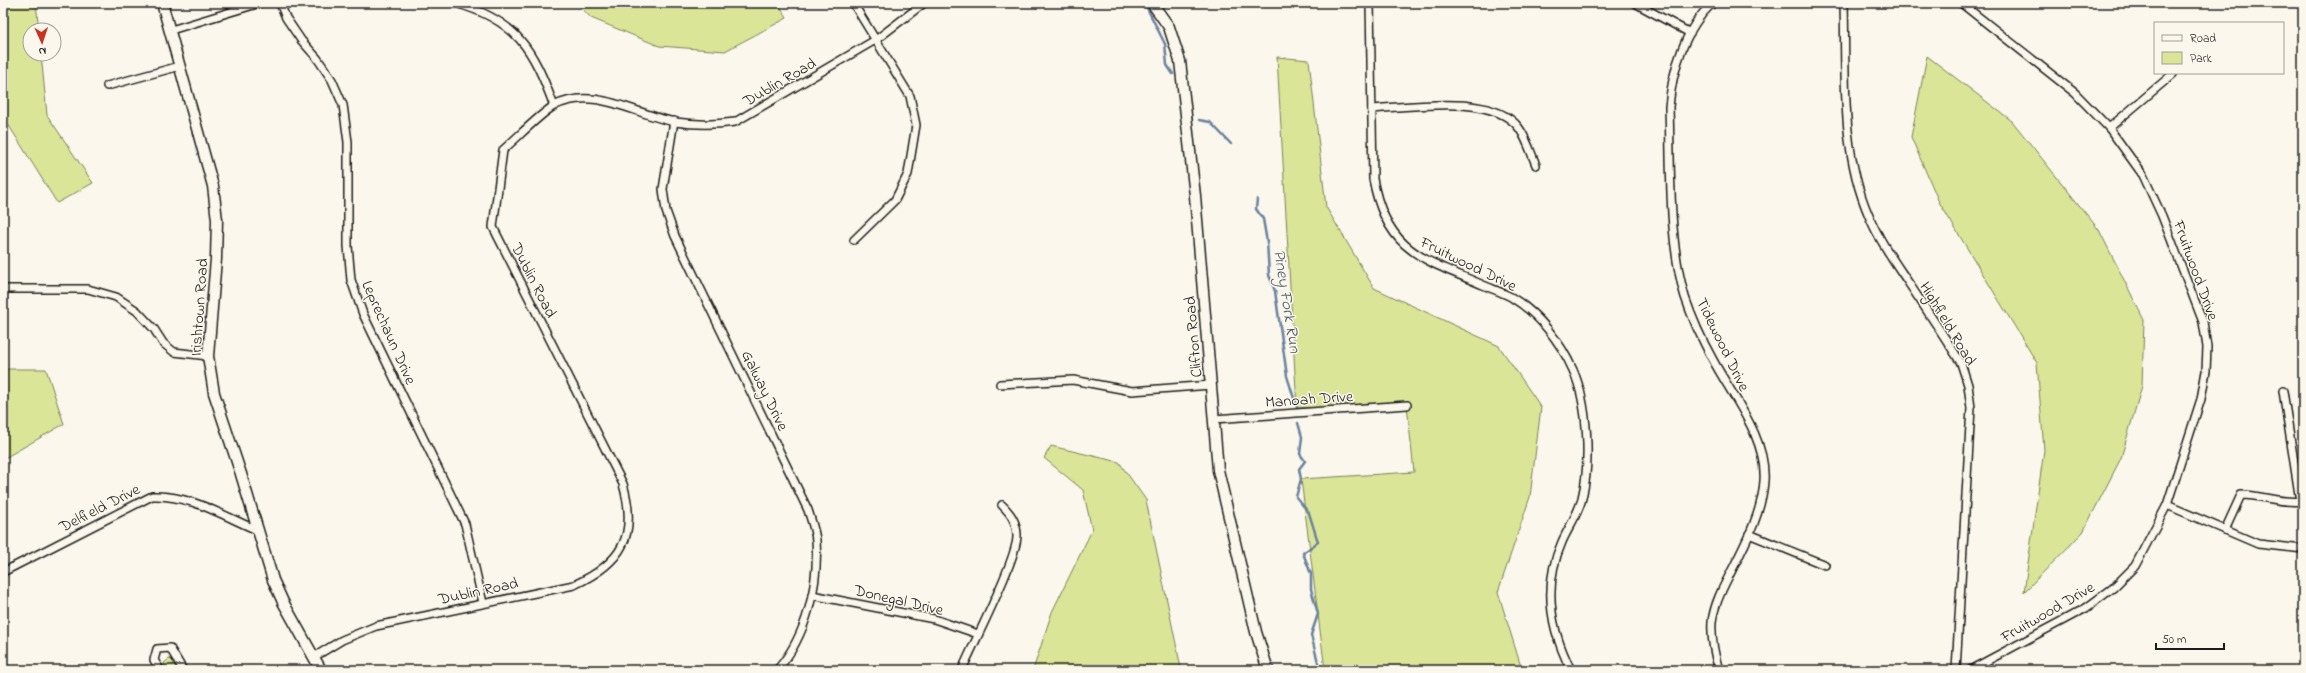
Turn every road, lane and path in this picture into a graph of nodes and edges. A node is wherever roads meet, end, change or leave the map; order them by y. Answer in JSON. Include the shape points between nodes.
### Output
{"nodes":[{"id":1,"x":162,"y":3,"type":"edge"},
{"id":2,"x":260,"y":3,"type":"edge"},
{"id":3,"x":280,"y":3,"type":"edge"},
{"id":4,"x":455,"y":3,"type":"edge"},
{"id":5,"x":854,"y":3,"type":"edge"},
{"id":6,"x":924,"y":3,"type":"edge"},
{"id":7,"x":1152,"y":3,"type":"edge"},
{"id":8,"x":1370,"y":3,"type":"edge"},
{"id":9,"x":1635,"y":3,"type":"edge"},
{"id":10,"x":1713,"y":3,"type":"edge"},
{"id":11,"x":1844,"y":3,"type":"edge"},
{"id":12,"x":1961,"y":3,"type":"edge"},
{"id":13,"x":171,"y":30,"type":"junction"},
{"id":14,"x":1690,"y":33,"type":"junction"},
{"id":15,"x":877,"y":38,"type":"junction"},
{"id":16,"x":180,"y":66,"type":"junction"},
{"id":17,"x":2173,"y":74,"type":"dead end"},
{"id":18,"x":107,"y":86,"type":"dead end"},
{"id":19,"x":554,"y":106,"type":"junction"},
{"id":20,"x":1372,"y":109,"type":"junction"},
{"id":21,"x":674,"y":121,"type":"junction"},
{"id":22,"x":2109,"y":128,"type":"junction"},
{"id":23,"x":1536,"y":165,"type":"dead end"},
{"id":24,"x":854,"y":240,"type":"dead end"},
{"id":25,"x":3,"y":289,"type":"edge"},
{"id":26,"x":208,"y":356,"type":"junction"},
{"id":27,"x":1000,"y":384,"type":"dead end"},
{"id":28,"x":1211,"y":385,"type":"junction"},
{"id":29,"x":2283,"y":391,"type":"dead end"},
{"id":30,"x":1407,"y":405,"type":"dead end"},
{"id":31,"x":1214,"y":419,"type":"junction"},
{"id":32,"x":2302,"y":501,"type":"edge"},
{"id":33,"x":1002,"y":505,"type":"dead end"},
{"id":34,"x":2167,"y":505,"type":"junction"},
{"id":35,"x":257,"y":530,"type":"junction"},
{"id":36,"x":2225,"y":530,"type":"junction"},
{"id":37,"x":1749,"y":534,"type":"junction"},
{"id":38,"x":2303,"y":549,"type":"edge"},
{"id":39,"x":1824,"y":565,"type":"dead end"},
{"id":40,"x":3,"y":572,"type":"edge"},
{"id":41,"x":812,"y":595,"type":"junction"},
{"id":42,"x":483,"y":603,"type":"junction"},
{"id":43,"x":978,"y":634,"type":"junction"},
{"id":44,"x":314,"y":657,"type":"junction"},
{"id":45,"x":160,"y":670,"type":"edge"},
{"id":46,"x":183,"y":670,"type":"edge"},
{"id":47,"x":321,"y":670,"type":"edge"},
{"id":48,"x":777,"y":670,"type":"edge"},
{"id":49,"x":962,"y":670,"type":"edge"},
{"id":50,"x":1268,"y":670,"type":"edge"},
{"id":51,"x":1571,"y":670,"type":"edge"},
{"id":52,"x":1719,"y":670,"type":"edge"},
{"id":53,"x":1956,"y":670,"type":"edge"},
{"id":54,"x":1970,"y":670,"type":"edge"}],
"edges":[{"from":1,"to":13,"type":"street","name":"Irishtown Road"},
{"from":2,"to":13,"type":"street"},
{"from":3,"to":42,"type":"street","name":"Leprechaun Drive","via":[[286,18],[332,80],[343,106],[348,142],[348,246],[351,280],[363,314],[465,524]]},
{"from":4,"to":19,"type":"street","via":[[491,16],[522,41],[539,69]]},
{"from":5,"to":15,"type":"street"},
{"from":6,"to":15,"type":"street","name":"Dublin Road"},
{"from":7,"to":28,"type":"street","name":"Clifton Road","via":[[1165,20],[1173,38],[1182,75]]},
{"from":8,"to":20,"type":"street","name":"Fruitwood Drive"},
{"from":9,"to":14,"type":"street"},
{"from":10,"to":14,"type":"street","name":"Tidewood Drive"},
{"from":11,"to":53,"type":"street","name":"Highfield Road","via":[[1847,110],[1850,144],[1858,183],[1869,216],[1886,247],[1961,363],[1968,385],[1971,408]]},
{"from":12,"to":22,"type":"street","name":"Fruitwood Drive","via":[[2075,93]]},
{"from":13,"to":16,"type":"street","name":"Irishtown Road"},
{"from":14,"to":37,"type":"street","name":"Tidewood Drive","via":[[1670,86],[1678,268],[1698,330],[1757,438],[1763,458],[1764,482]]},
{"from":15,"to":21,"type":"street","name":"Dublin Road","via":[[736,122],[712,126]]},
{"from":15,"to":24,"type":"street","via":[[910,96],[916,125],[908,174],[895,200]]},
{"from":16,"to":18,"type":"street"},
{"from":16,"to":26,"type":"street","name":"Irishtown Road","via":[[213,186],[217,220]]},
{"from":17,"to":22,"type":"street"},
{"from":19,"to":21,"type":"street","name":"Dublin Road","via":[[575,99],[604,100]]},
{"from":19,"to":42,"type":"street","name":"Dublin Road","via":[[503,150],[493,227],[622,484],[628,503],[629,524],[624,542],[613,560],[596,575],[574,585]]},
{"from":20,"to":23,"type":"street","via":[[1472,105],[1490,108],[1508,117],[1519,128]]},
{"from":20,"to":51,"type":"street","name":"Fruitwood Drive","via":[[1373,179],[1376,200],[1398,240],[1415,254],[1434,264],[1511,297],[1550,331],[1573,371],[1580,394],[1588,452],[1586,476],[1582,500],[1561,544],[1553,569],[1549,593],[1552,620],[1560,650]]},
{"from":21,"to":41,"type":"street","name":"Galway Drive","via":[[663,189],[666,211],[675,236],[808,510],[816,539]]},
{"from":22,"to":34,"type":"street","name":"Fruitwood Drive","via":[[2142,175],[2162,216],[2203,322],[2207,348],[2201,399]]},
{"from":25,"to":26,"type":"street","via":[[88,289],[116,298],[137,311],[163,343],[174,352]]},
{"from":26,"to":35,"type":"street","name":"Irishtown Road","via":[[214,393]]},
{"from":27,"to":28,"type":"street","via":[[1073,380],[1132,391]]},
{"from":28,"to":31,"type":"street","name":"Clifton Road"},
{"from":29,"to":32,"type":"street"},
{"from":30,"to":31,"type":"street","name":"Manoah Drive"},
{"from":31,"to":50,"type":"street","name":"Clifton Road","via":[[1218,470],[1225,507]]},
{"from":32,"to":36,"type":"street","via":[[2284,502],[2256,495],[2241,495]]},
{"from":33,"to":43,"type":"street","via":[[1013,516],[1017,535],[1013,557]]},
{"from":34,"to":36,"type":"street"},
{"from":34,"to":54,"type":"street","name":"Fruitwood Drive","via":[[2135,566],[2113,588],[2086,608]]},
{"from":35,"to":40,"type":"street","name":"Delfield Drive","via":[[185,500],[169,495],[152,496]]},
{"from":35,"to":44,"type":"street","name":"Irishtown Road","via":[[278,591]]},
{"from":36,"to":38,"type":"street","via":[[2258,544]]},
{"from":37,"to":39,"type":"street"},
{"from":37,"to":52,"type":"street","name":"Tidewood Drive","via":[[1718,598],[1714,615],[1713,648]]},
{"from":41,"to":43,"type":"street","name":"Donegal Drive","via":[[934,620]]},
{"from":41,"to":48,"type":"street","name":"Galway Drive","via":[[805,620]]},
{"from":42,"to":44,"type":"street","name":"Dublin Road","via":[[376,626],[342,640]]},
{"from":43,"to":49,"type":"street"},
{"from":44,"to":47,"type":"street","name":"Irishtown Road"},
{"from":45,"to":46,"type":"street","via":[[154,660],[157,649],[170,648]]}]}
